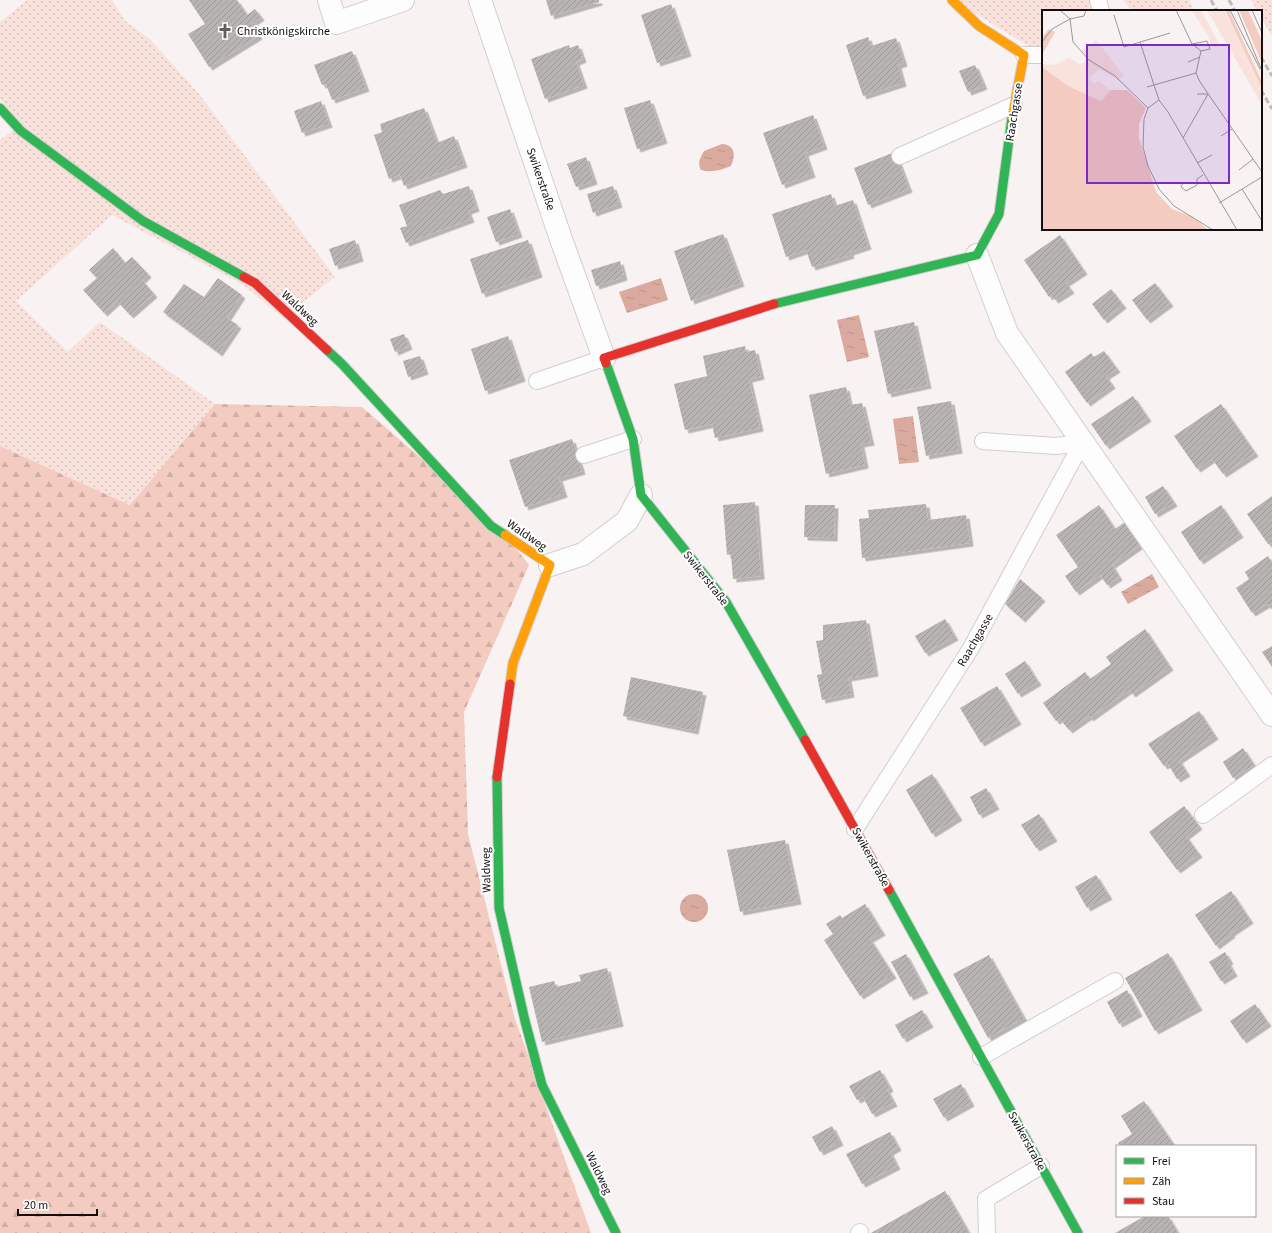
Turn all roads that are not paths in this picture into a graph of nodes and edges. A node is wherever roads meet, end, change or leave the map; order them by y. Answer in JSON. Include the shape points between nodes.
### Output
{"nodes":[{"id":1,"x":329,"y":0,"type":"edge"},
{"id":2,"x":403,"y":0,"type":"edge"},
{"id":3,"x":480,"y":0,"type":"edge"},
{"id":4,"x":952,"y":0,"type":"edge"},
{"id":5,"x":1098,"y":0,"type":"edge"},
{"id":6,"x":1101,"y":10,"type":"edge"},
{"id":7,"x":1024,"y":55,"type":"junction"},
{"id":8,"x":1042,"y":55,"type":"edge"},
{"id":9,"x":1014,"y":105,"type":"junction"},
{"id":10,"x":0,"y":108,"type":"edge"},
{"id":11,"x":900,"y":156,"type":"dead end"},
{"id":12,"x":977,"y":255,"type":"junction"},
{"id":13,"x":604,"y":358,"type":"junction"},
{"id":14,"x":537,"y":380,"type":"dead end"},
{"id":15,"x":633,"y":439,"type":"junction"},
{"id":16,"x":983,"y":441,"type":"dead end"},
{"id":17,"x":1082,"y":443,"type":"junction"},
{"id":18,"x":584,"y":455,"type":"dead end"},
{"id":19,"x":641,"y":495,"type":"junction"},
{"id":20,"x":550,"y":565,"type":"junction"},
{"id":21,"x":1272,"y":715,"type":"edge"},
{"id":22,"x":1272,"y":765,"type":"edge"},
{"id":23,"x":1202,"y":815,"type":"dead end"},
{"id":24,"x":855,"y":829,"type":"junction"},
{"id":25,"x":1115,"y":981,"type":"dead end"},
{"id":26,"x":981,"y":1057,"type":"junction"},
{"id":27,"x":1041,"y":1166,"type":"junction"},
{"id":28,"x":616,"y":1233,"type":"edge"},
{"id":29,"x":987,"y":1233,"type":"edge"},
{"id":30,"x":1078,"y":1233,"type":"edge"}],
"edges":[{"from":1,"to":2,"type":"street","via":[[336,23]]},
{"from":3,"to":13,"type":"street","name":"Swikerstraße"},
{"from":4,"to":7,"type":"street","via":[[979,26]]},
{"from":5,"to":6,"type":"lane"},
{"from":7,"to":8,"type":"lane"},
{"from":7,"to":9,"type":"street","name":"Raachgasse"},
{"from":9,"to":11,"type":"lane"},
{"from":9,"to":12,"type":"street","name":"Raachgasse","via":[[999,214]]},
{"from":10,"to":20,"type":"street","name":"Waldweg","via":[[21,132],[143,222],[255,283],[342,364],[491,526]]},
{"from":12,"to":13,"type":"street","via":[[774,304]]},
{"from":12,"to":17,"type":"street","via":[[1007,333]]},
{"from":13,"to":14,"type":"lane"},
{"from":13,"to":15,"type":"street","name":"Swikerstraße"},
{"from":15,"to":18,"type":"lane"},
{"from":15,"to":19,"type":"street","name":"Swikerstraße"},
{"from":16,"to":17,"type":"lane","via":[[1056,446]]},
{"from":17,"to":21,"type":"street"},
{"from":17,"to":24,"type":"lane","name":"Raachgasse","via":[[971,648]]},
{"from":19,"to":20,"type":"street","via":[[627,521],[621,526],[583,554]]},
{"from":19,"to":24,"type":"street","name":"Swikerstraße","via":[[726,602]]},
{"from":20,"to":28,"type":"street","name":"Waldweg","via":[[513,663],[497,773],[499,908],[524,1021],[542,1085]]},
{"from":22,"to":23,"type":"lane"},
{"from":24,"to":26,"type":"street","name":"Swikerstraße"},
{"from":25,"to":26,"type":"lane"},
{"from":26,"to":27,"type":"street","name":"Swikerstraße"},
{"from":27,"to":29,"type":"lane","via":[[986,1199]]},
{"from":27,"to":30,"type":"street","name":"Swikerstraße"}]}
